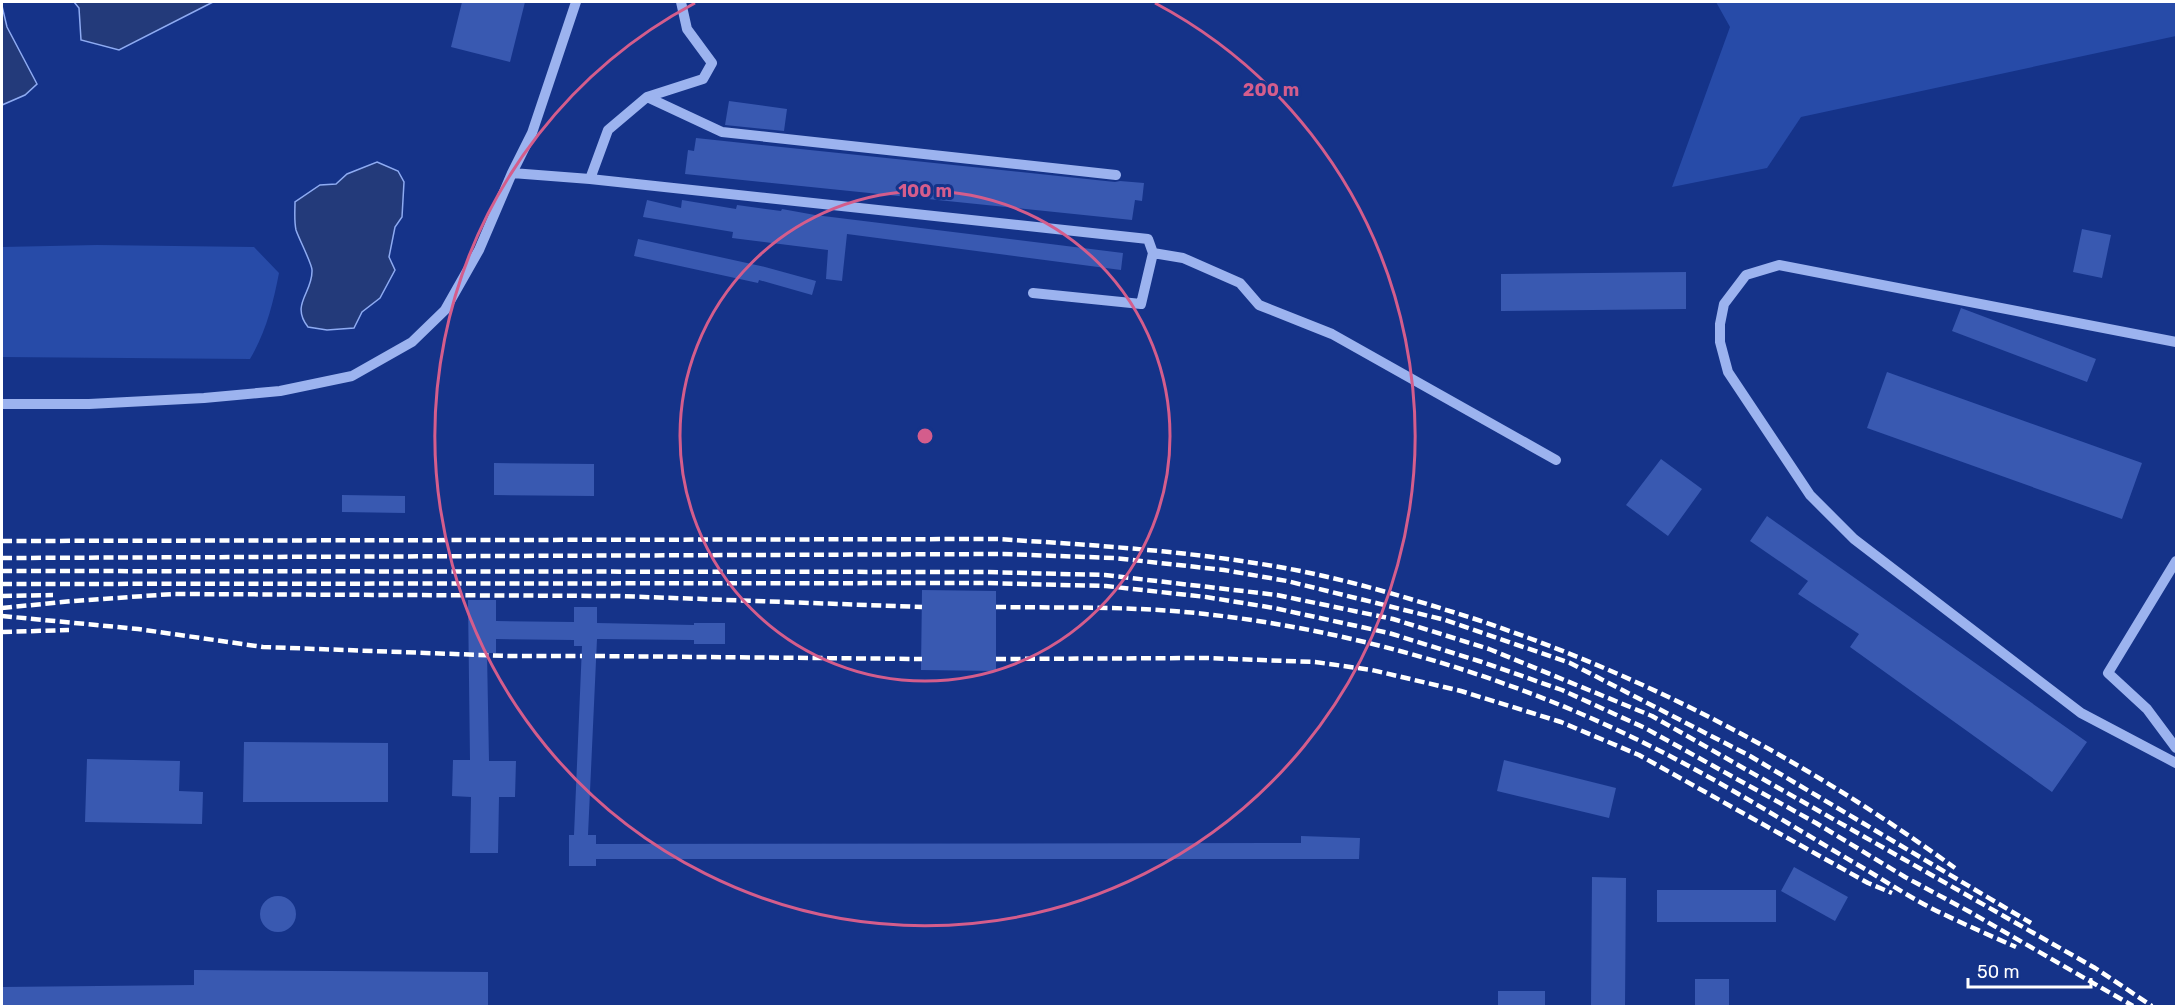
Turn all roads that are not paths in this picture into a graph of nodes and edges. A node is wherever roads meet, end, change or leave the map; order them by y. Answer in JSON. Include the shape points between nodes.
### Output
{"nodes":[{"id":1,"x":576,"y":2,"type":"edge"},
{"id":2,"x":681,"y":2,"type":"edge"},
{"id":3,"x":647,"y":97,"type":"junction"},
{"id":4,"x":512,"y":173,"type":"junction"},
{"id":5,"x":1116,"y":175,"type":"dead end"},
{"id":6,"x":590,"y":178,"type":"junction"},
{"id":7,"x":1154,"y":253,"type":"junction"},
{"id":8,"x":1033,"y":293,"type":"dead end"},
{"id":9,"x":2176,"y":342,"type":"edge"},
{"id":10,"x":2,"y":404,"type":"edge"},
{"id":11,"x":1556,"y":460,"type":"dead end"},
{"id":12,"x":2176,"y":561,"type":"edge"},
{"id":13,"x":2176,"y":748,"type":"edge"},
{"id":14,"x":2176,"y":763,"type":"edge"}],
"edges":[{"from":1,"to":4,"type":"street","via":[[532,133]]},
{"from":2,"to":3,"type":"street","via":[[687,29],[712,63],[703,79]]},
{"from":3,"to":5,"type":"street","via":[[722,132]]},
{"from":3,"to":6,"type":"street","via":[[608,130]]},
{"from":4,"to":6,"type":"street"},
{"from":4,"to":10,"type":"street","via":[[479,250],[445,310],[412,342],[352,376],[280,391],[204,398]]},
{"from":6,"to":7,"type":"street","via":[[1148,239]]},
{"from":7,"to":8,"type":"street","via":[[1141,304]]},
{"from":7,"to":11,"type":"street","via":[[1183,258],[1240,283],[1258,305],[1332,334]]},
{"from":9,"to":14,"type":"street","via":[[1779,265],[1746,275],[1724,304],[1720,324],[1728,372],[1810,495],[1854,539],[2081,713]]},
{"from":12,"to":13,"type":"street","via":[[2108,673],[2147,709]]}]}
